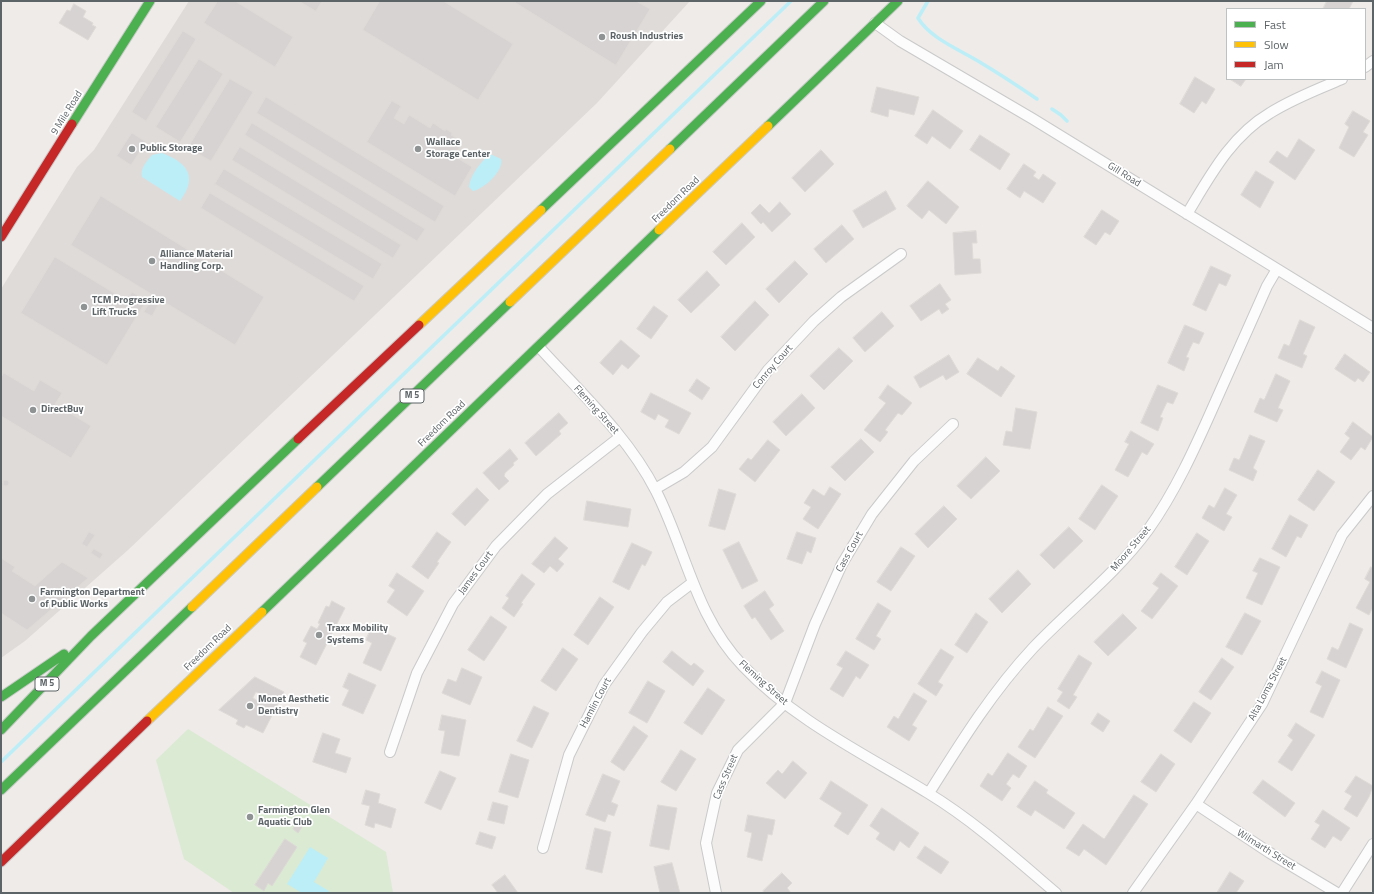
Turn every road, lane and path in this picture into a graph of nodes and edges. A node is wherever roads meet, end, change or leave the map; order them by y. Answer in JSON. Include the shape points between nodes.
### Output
{"nodes":[{"id":1,"x":150,"y":1,"type":"edge"},
{"id":2,"x":761,"y":1,"type":"edge"},
{"id":3,"x":824,"y":1,"type":"edge"},
{"id":4,"x":898,"y":1,"type":"edge"},
{"id":5,"x":875,"y":23,"type":"junction"},
{"id":6,"x":1340,"y":80,"type":"edge"},
{"id":7,"x":1187,"y":214,"type":"junction"},
{"id":8,"x":1,"y":237,"type":"edge"},
{"id":9,"x":901,"y":254,"type":"dead end"},
{"id":10,"x":1277,"y":269,"type":"junction"},
{"id":11,"x":1373,"y":328,"type":"edge"},
{"id":12,"x":539,"y":347,"type":"junction"},
{"id":13,"x":953,"y":424,"type":"dead end"},
{"id":14,"x":620,"y":437,"type":"junction"},
{"id":15,"x":655,"y":489,"type":"junction"},
{"id":16,"x":1373,"y":496,"type":"edge"},
{"id":17,"x":692,"y":583,"type":"junction"},
{"id":18,"x":91,"y":636,"type":"junction"},
{"id":19,"x":1,"y":697,"type":"edge"},
{"id":20,"x":785,"y":703,"type":"junction"},
{"id":21,"x":1,"y":730,"type":"edge"},
{"id":22,"x":390,"y":752,"type":"dead end"},
{"id":23,"x":1,"y":790,"type":"edge"},
{"id":24,"x":929,"y":793,"type":"junction"},
{"id":25,"x":1196,"y":804,"type":"junction"},
{"id":26,"x":1373,"y":844,"type":"edge"},
{"id":27,"x":543,"y":848,"type":"dead end"},
{"id":28,"x":1,"y":862,"type":"edge"},
{"id":29,"x":716,"y":893,"type":"edge"},
{"id":30,"x":1056,"y":893,"type":"edge"},
{"id":31,"x":1133,"y":893,"type":"edge"},
{"id":32,"x":1337,"y":893,"type":"edge"},
{"id":33,"x":1342,"y":893,"type":"edge"}],
"edges":[{"from":1,"to":8,"type":"main road","name":"9 Mile Road"},
{"from":2,"to":18,"type":"main road","number":"M 5"},
{"from":3,"to":23,"type":"main road","number":"M 5"},
{"from":4,"to":5,"type":"main road","name":"Freedom Road"},
{"from":5,"to":7,"type":"street","name":"Gill Road","via":[[900,42],[1034,119]]},
{"from":5,"to":12,"type":"main road","name":"Freedom Road"},
{"from":6,"to":7,"type":"street","via":[[1269,113],[1249,128],[1220,160]]},
{"from":7,"to":10,"type":"street","name":"Gill Road"},
{"from":9,"to":15,"type":"street","name":"Conroy Court","via":[[814,321],[768,370],[712,446],[684,472]]},
{"from":10,"to":11,"type":"street","name":"Gill Road"},
{"from":10,"to":24,"type":"street","name":"Moore Street","via":[[1194,449],[1148,530],[1111,572],[1006,678]]},
{"from":12,"to":14,"type":"street","name":"Fleming Street"},
{"from":12,"to":28,"type":"main road","name":"Freedom Road"},
{"from":13,"to":20,"type":"street","name":"Cass Court","via":[[914,461],[872,514],[842,564]]},
{"from":14,"to":15,"type":"street","name":"Fleming Street","via":[[639,461]]},
{"from":14,"to":22,"type":"street","name":"James Court","via":[[547,494],[496,546],[474,575],[453,604],[417,673]]},
{"from":15,"to":17,"type":"street","name":"Fleming Street","via":[[667,514]]},
{"from":16,"to":25,"type":"street","name":"Alta Loma Street","via":[[1342,535],[1262,704]]},
{"from":17,"to":20,"type":"street","name":"Fleming Street","via":[[724,642],[742,666]]},
{"from":17,"to":27,"type":"street","name":"Hamlin Court","via":[[667,602],[604,685],[569,755]]},
{"from":18,"to":19,"type":"main road"},
{"from":18,"to":21,"type":"main road","number":"M 5"},
{"from":20,"to":24,"type":"street","name":"Fleming Street","via":[[824,731]]},
{"from":20,"to":29,"type":"street","name":"Cass Street","via":[[738,750],[717,793],[706,844]]},
{"from":24,"to":30,"type":"street","name":"Fleming Street","via":[[989,837]]},
{"from":25,"to":31,"type":"street","name":"Alta Loma Street"},
{"from":25,"to":32,"type":"street","name":"Wilmarth Street","via":[[1270,854]]},
{"from":26,"to":33,"type":"street"}]}
